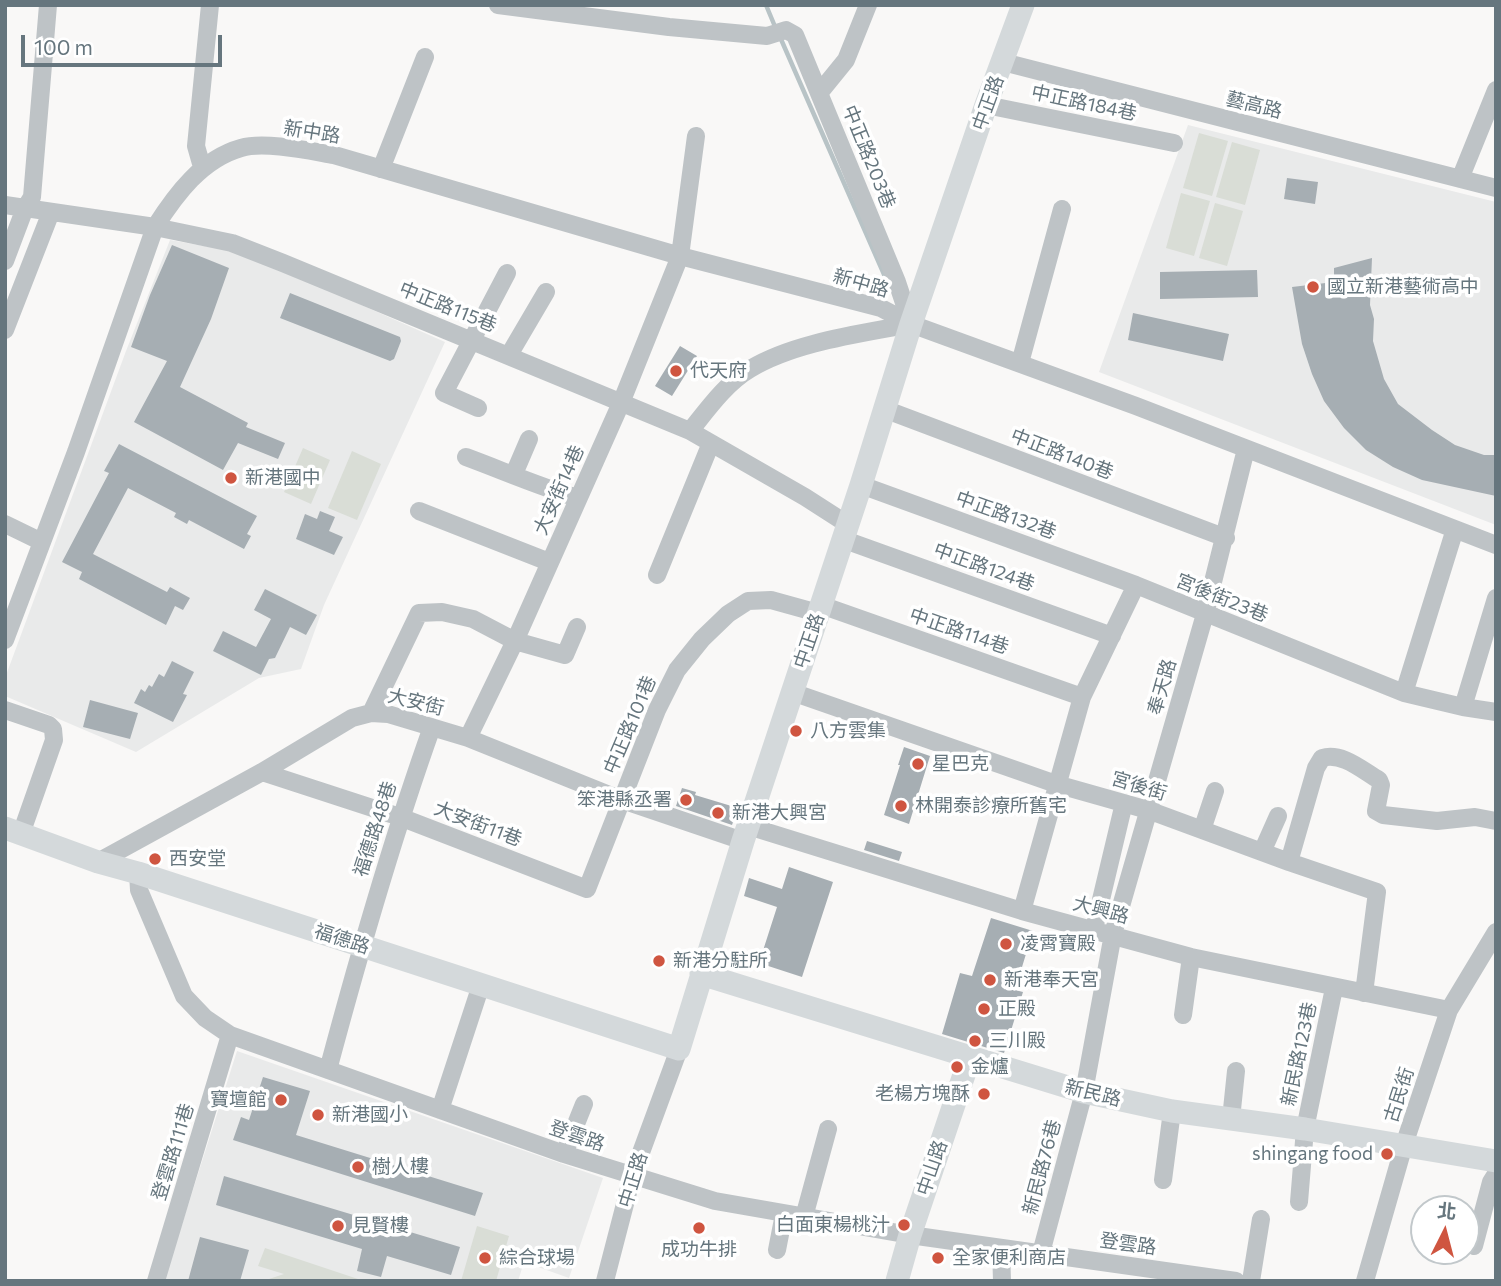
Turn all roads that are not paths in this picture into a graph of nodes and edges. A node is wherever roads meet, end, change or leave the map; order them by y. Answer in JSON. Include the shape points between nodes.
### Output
{"nodes":[{"id":1,"x":48,"y":5,"type":"edge"},
{"id":2,"x":211,"y":5,"type":"edge"},
{"id":3,"x":498,"y":5,"type":"edge"},
{"id":4,"x":867,"y":5,"type":"edge"},
{"id":5,"x":1023,"y":5,"type":"edge"},
{"id":6,"x":425,"y":57,"type":"dead end"},
{"id":7,"x":1003,"y":62,"type":"junction"},
{"id":8,"x":1496,"y":90,"type":"edge"},
{"id":9,"x":820,"y":92,"type":"junction"},
{"id":10,"x":986,"y":105,"type":"junction"},
{"id":11,"x":696,"y":136,"type":"dead end"},
{"id":12,"x":1174,"y":143,"type":"dead end"},
{"id":13,"x":202,"y":167,"type":"junction"},
{"id":14,"x":381,"y":169,"type":"junction"},
{"id":15,"x":1460,"y":179,"type":"junction"},
{"id":16,"x":1496,"y":188,"type":"edge"},
{"id":17,"x":5,"y":205,"type":"edge"},
{"id":18,"x":25,"y":208,"type":"junction"},
{"id":19,"x":1062,"y":209,"type":"dead end"},
{"id":20,"x":51,"y":212,"type":"junction"},
{"id":21,"x":155,"y":227,"type":"junction"},
{"id":22,"x":680,"y":256,"type":"junction"},
{"id":23,"x":5,"y":261,"type":"edge"},
{"id":24,"x":507,"y":273,"type":"dead end"},
{"id":25,"x":546,"y":292,"type":"dead end"},
{"id":26,"x":911,"y":324,"type":"junction"},
{"id":27,"x":5,"y":330,"type":"edge"},
{"id":28,"x":473,"y":340,"type":"junction"},
{"id":29,"x":509,"y":355,"type":"junction"},
{"id":30,"x":1020,"y":363,"type":"junction"},
{"id":31,"x":621,"y":403,"type":"junction"},
{"id":32,"x":478,"y":408,"type":"dead end"},
{"id":33,"x":884,"y":409,"type":"junction"},
{"id":34,"x":690,"y":431,"type":"junction"},
{"id":35,"x":529,"y":439,"type":"dead end"},
{"id":36,"x":711,"y":443,"type":"junction"},
{"id":37,"x":1246,"y":449,"type":"junction"},
{"id":38,"x":466,"y":457,"type":"dead end"},
{"id":39,"x":514,"y":474,"type":"junction"},
{"id":40,"x":861,"y":485,"type":"junction"},
{"id":41,"x":578,"y":498,"type":"junction"},
{"id":42,"x":419,"y":511,"type":"dead end"},
{"id":43,"x":5,"y":524,"type":"edge"},
{"id":44,"x":1455,"y":529,"type":"junction"},
{"id":45,"x":845,"y":531,"type":"junction"},
{"id":46,"x":1226,"y":538,"type":"junction"},
{"id":47,"x":42,"y":542,"type":"junction"},
{"id":48,"x":1496,"y":545,"type":"edge"},
{"id":49,"x":549,"y":562,"type":"junction"},
{"id":50,"x":657,"y":575,"type":"dead end"},
{"id":51,"x":1136,"y":585,"type":"junction"},
{"id":52,"x":1496,"y":598,"type":"edge"},
{"id":53,"x":819,"y":609,"type":"junction"},
{"id":54,"x":1205,"y":614,"type":"junction"},
{"id":55,"x":577,"y":627,"type":"dead end"},
{"id":56,"x":1112,"y":636,"type":"junction"},
{"id":57,"x":5,"y":640,"type":"edge"},
{"id":58,"x":515,"y":641,"type":"junction"},
{"id":59,"x":792,"y":692,"type":"junction"},
{"id":60,"x":1404,"y":694,"type":"junction"},
{"id":61,"x":1082,"y":697,"type":"junction"},
{"id":62,"x":1463,"y":707,"type":"junction"},
{"id":63,"x":5,"y":710,"type":"edge"},
{"id":64,"x":1496,"y":712,"type":"edge"},
{"id":65,"x":372,"y":713,"type":"junction"},
{"id":66,"x":432,"y":727,"type":"junction"},
{"id":67,"x":468,"y":738,"type":"junction"},
{"id":68,"x":262,"y":772,"type":"junction"},
{"id":69,"x":1056,"y":784,"type":"junction"},
{"id":70,"x":1215,"y":792,"type":"dead end"},
{"id":71,"x":622,"y":800,"type":"junction"},
{"id":72,"x":1124,"y":803,"type":"junction"},
{"id":73,"x":1148,"y":810,"type":"junction"},
{"id":74,"x":1278,"y":816,"type":"dead end"},
{"id":75,"x":400,"y":817,"type":"junction"},
{"id":76,"x":1496,"y":821,"type":"edge"},
{"id":77,"x":1202,"y":830,"type":"junction"},
{"id":78,"x":13,"y":831,"type":"edge"},
{"id":79,"x":745,"y":834,"type":"junction"},
{"id":80,"x":1262,"y":852,"type":"junction"},
{"id":81,"x":98,"y":862,"type":"junction"},
{"id":82,"x":1289,"y":862,"type":"junction"},
{"id":83,"x":138,"y":873,"type":"junction"},
{"id":84,"x":1022,"y":911,"type":"junction"},
{"id":85,"x":1094,"y":929,"type":"junction"},
{"id":86,"x":1496,"y":932,"type":"edge"},
{"id":87,"x":1113,"y":934,"type":"junction"},
{"id":88,"x":361,"y":946,"type":"junction"},
{"id":89,"x":1191,"y":957,"type":"junction"},
{"id":90,"x":701,"y":974,"type":"junction"},
{"id":91,"x":481,"y":985,"type":"junction"},
{"id":92,"x":1334,"y":988,"type":"junction"},
{"id":93,"x":1364,"y":993,"type":"junction"},
{"id":94,"x":1449,"y":1010,"type":"junction"},
{"id":95,"x":1183,"y":1015,"type":"dead end"},
{"id":96,"x":230,"y":1034,"type":"junction"},
{"id":97,"x":679,"y":1049,"type":"junction"},
{"id":98,"x":970,"y":1057,"type":"junction"},
{"id":99,"x":328,"y":1070,"type":"junction"},
{"id":100,"x":1236,"y":1071,"type":"dead end"},
{"id":101,"x":1084,"y":1092,"type":"junction"},
{"id":102,"x":584,"y":1104,"type":"dead end"},
{"id":103,"x":440,"y":1111,"type":"junction"},
{"id":104,"x":1172,"y":1111,"type":"junction"},
{"id":105,"x":1231,"y":1119,"type":"junction"},
{"id":106,"x":828,"y":1129,"type":"dead end"},
{"id":107,"x":1305,"y":1129,"type":"junction"},
{"id":108,"x":1404,"y":1145,"type":"junction"},
{"id":109,"x":564,"y":1154,"type":"junction"},
{"id":110,"x":1496,"y":1161,"type":"edge"},
{"id":111,"x":1496,"y":1174,"type":"edge"},
{"id":112,"x":632,"y":1177,"type":"junction"},
{"id":113,"x":1163,"y":1180,"type":"dead end"},
{"id":114,"x":1299,"y":1202,"type":"dead end"},
{"id":115,"x":784,"y":1214,"type":"junction"},
{"id":116,"x":804,"y":1217,"type":"junction"},
{"id":117,"x":1261,"y":1219,"type":"dead end"},
{"id":118,"x":1480,"y":1223,"type":"edge"},
{"id":119,"x":910,"y":1235,"type":"junction"},
{"id":120,"x":1001,"y":1248,"type":"junction"},
{"id":121,"x":777,"y":1250,"type":"dead end"},
{"id":122,"x":1041,"y":1253,"type":"junction"},
{"id":123,"x":1109,"y":1272,"type":"edge"},
{"id":124,"x":1164,"y":1276,"type":"edge"},
{"id":125,"x":156,"y":1281,"type":"edge"},
{"id":126,"x":605,"y":1281,"type":"edge"},
{"id":127,"x":897,"y":1281,"type":"edge"},
{"id":128,"x":1002,"y":1281,"type":"edge"},
{"id":129,"x":1233,"y":1281,"type":"edge"},
{"id":130,"x":1251,"y":1281,"type":"edge"},
{"id":131,"x":1365,"y":1281,"type":"edge"}],
"edges":[{"from":1,"to":18,"type":"street","via":[[32,197]]},
{"from":2,"to":13,"type":"street","via":[[196,146]]},
{"from":3,"to":9,"type":"street","name":"中正路203巷","via":[[767,36],[786,30],[795,35]]},
{"from":4,"to":9,"type":"street","via":[[846,60]]},
{"from":5,"to":7,"type":"main road","name":"中正路"},
{"from":6,"to":14,"type":"street"},
{"from":7,"to":10,"type":"main road","name":"中正路"},
{"from":7,"to":15,"type":"street","name":"藝高路"},
{"from":8,"to":15,"type":"street"},
{"from":9,"to":26,"type":"street","name":"中正路203巷"},
{"from":10,"to":12,"type":"street","name":"中正路184巷"},
{"from":10,"to":26,"type":"main road","name":"中正路"},
{"from":11,"to":22,"type":"street","name":"大安街14巷"},
{"from":13,"to":14,"type":"street","name":"新中路","via":[[243,147],[284,147]]},
{"from":13,"to":21,"type":"street","name":"新中路","via":[[167,206]]},
{"from":14,"to":22,"type":"street","name":"新中路"},
{"from":15,"to":16,"type":"street","name":"藝高路"},
{"from":17,"to":18,"type":"street","name":"中正路115巷"},
{"from":18,"to":20,"type":"street","name":"中正路115巷"},
{"from":18,"to":23,"type":"street"},
{"from":19,"to":30,"type":"street"},
{"from":20,"to":21,"type":"street","name":"中正路115巷"},
{"from":20,"to":27,"type":"street"},
{"from":21,"to":28,"type":"street","name":"中正路115巷","via":[[232,243]]},
{"from":21,"to":47,"type":"street","name":"新中路"},
{"from":22,"to":26,"type":"street","name":"新中路","via":[[881,309]]},
{"from":22,"to":31,"type":"street","name":"大安街14巷"},
{"from":24,"to":28,"type":"street"},
{"from":25,"to":29,"type":"street"},
{"from":26,"to":30,"type":"street","name":"新中路"},
{"from":26,"to":33,"type":"main road","name":"中正路"},
{"from":26,"to":34,"type":"street","via":[[780,354],[747,370]]},
{"from":28,"to":29,"type":"street","name":"中正路115巷"},
{"from":28,"to":32,"type":"street","via":[[444,393]]},
{"from":29,"to":31,"type":"street","name":"中正路115巷"},
{"from":30,"to":37,"type":"street","name":"新中路"},
{"from":31,"to":34,"type":"street","name":"中正路115巷"},
{"from":31,"to":41,"type":"street","name":"大安街14巷"},
{"from":33,"to":40,"type":"main road","name":"中正路"},
{"from":33,"to":46,"type":"street","name":"中正路140巷"},
{"from":34,"to":36,"type":"street","name":"中正路115巷"},
{"from":35,"to":39,"type":"street"},
{"from":36,"to":45,"type":"street","name":"中正路115巷","via":[[805,497]]},
{"from":36,"to":50,"type":"street"},
{"from":37,"to":44,"type":"street","name":"新中路"},
{"from":37,"to":46,"type":"street","name":"奉天路"},
{"from":38,"to":39,"type":"street"},
{"from":39,"to":41,"type":"street"},
{"from":40,"to":45,"type":"main road","name":"中正路"},
{"from":40,"to":51,"type":"street","name":"中正路132巷"},
{"from":41,"to":49,"type":"street","name":"大安街14巷"},
{"from":42,"to":49,"type":"street"},
{"from":43,"to":47,"type":"street"},
{"from":44,"to":48,"type":"street","name":"新中路"},
{"from":44,"to":60,"type":"street"},
{"from":45,"to":53,"type":"main road","name":"中正路"},
{"from":45,"to":56,"type":"street","name":"中正路124巷"},
{"from":46,"to":54,"type":"street","name":"奉天路"},
{"from":47,"to":57,"type":"street","name":"新中路"},
{"from":49,"to":58,"type":"street","name":"大安街14巷"},
{"from":51,"to":54,"type":"street","name":"宮後街23巷"},
{"from":51,"to":56,"type":"street"},
{"from":52,"to":62,"type":"street"},
{"from":53,"to":59,"type":"main road","name":"中正路"},
{"from":53,"to":61,"type":"street","name":"中正路114巷"},
{"from":53,"to":71,"type":"street","name":"中正路101巷","via":[[771,600],[748,601],[702,639],[677,670],[657,710]]},
{"from":54,"to":60,"type":"street","name":"宮後街23巷"},
{"from":54,"to":73,"type":"street","name":"奉天路"},
{"from":55,"to":58,"type":"street","via":[[565,655]]},
{"from":56,"to":61,"type":"street"},
{"from":58,"to":65,"type":"street","via":[[473,619],[442,612],[419,613]]},
{"from":58,"to":67,"type":"street","name":"大安街14巷"},
{"from":59,"to":69,"type":"street","name":"宮後街"},
{"from":59,"to":79,"type":"main road","name":"中正路"},
{"from":60,"to":62,"type":"street","name":"宮後街23巷"},
{"from":61,"to":69,"type":"street"},
{"from":62,"to":64,"type":"street","name":"宮後街23巷"},
{"from":63,"to":78,"type":"street","via":[[49,724],[54,740]]},
{"from":65,"to":66,"type":"street","name":"大安街"},
{"from":65,"to":68,"type":"street","name":"大安街","via":[[352,718]]},
{"from":66,"to":67,"type":"street","name":"大安街"},
{"from":66,"to":75,"type":"street","name":"福德路48巷"},
{"from":67,"to":71,"type":"street","name":"大安街"},
{"from":68,"to":75,"type":"street","name":"大安街11巷"},
{"from":68,"to":81,"type":"street","name":"大安街"},
{"from":69,"to":72,"type":"street","name":"宮後街"},
{"from":69,"to":84,"type":"street"},
{"from":70,"to":77,"type":"street"},
{"from":71,"to":75,"type":"street","name":"大安街11巷","via":[[587,889]]},
{"from":71,"to":79,"type":"street","name":"大安街"},
{"from":72,"to":73,"type":"street","name":"宮後街"},
{"from":72,"to":85,"type":"street"},
{"from":73,"to":77,"type":"street","name":"宮後街"},
{"from":73,"to":87,"type":"street","name":"奉天路"},
{"from":74,"to":80,"type":"street"},
{"from":75,"to":88,"type":"street","name":"福德路48巷"},
{"from":76,"to":82,"type":"street","via":[[1382,815],[1376,811],[1379,780],[1331,755],[1322,758],[1316,768]]},
{"from":77,"to":80,"type":"street","name":"宮後街"},
{"from":78,"to":81,"type":"main road","name":"福德路"},
{"from":79,"to":84,"type":"street","name":"大興路"},
{"from":79,"to":90,"type":"main road","name":"中正路"},
{"from":80,"to":82,"type":"street","name":"宮後街"},
{"from":81,"to":83,"type":"main road","name":"福德路"},
{"from":82,"to":93,"type":"street","name":"宮後街","via":[[1377,892]]},
{"from":83,"to":88,"type":"main road","name":"福德路"},
{"from":83,"to":96,"type":"street","name":"登雲路","via":[[139,890],[184,996],[205,1018]]},
{"from":84,"to":85,"type":"street","name":"大興路"},
{"from":85,"to":87,"type":"street","name":"大興路"},
{"from":86,"to":94,"type":"street","name":"古民街"},
{"from":87,"to":89,"type":"street","name":"大興路"},
{"from":87,"to":101,"type":"street","name":"新民路76巷"},
{"from":88,"to":91,"type":"main road","name":"福德路"},
{"from":88,"to":99,"type":"street","name":"福德路48巷"},
{"from":89,"to":92,"type":"street","name":"大興路"},
{"from":89,"to":95,"type":"street"},
{"from":90,"to":97,"type":"main road","name":"中正路"},
{"from":90,"to":98,"type":"main road","name":"新民路"},
{"from":91,"to":97,"type":"main road","name":"福德路"},
{"from":91,"to":103,"type":"street"},
{"from":92,"to":93,"type":"street","name":"大興路"},
{"from":92,"to":107,"type":"street","name":"新民路123巷"},
{"from":93,"to":94,"type":"street","name":"大興路"},
{"from":94,"to":108,"type":"street","name":"古民街"},
{"from":96,"to":99,"type":"street","name":"登雲路"},
{"from":96,"to":125,"type":"street","name":"登雲路111巷"},
{"from":97,"to":112,"type":"street","name":"中正路"},
{"from":98,"to":101,"type":"main road","name":"新民路"},
{"from":98,"to":119,"type":"main road","name":"中山路"},
{"from":99,"to":103,"type":"street","name":"登雲路"},
{"from":100,"to":105,"type":"street"},
{"from":101,"to":104,"type":"main road","name":"新民路"},
{"from":101,"to":122,"type":"street","name":"新民路76巷"},
{"from":102,"to":109,"type":"street"},
{"from":103,"to":109,"type":"street","name":"登雲路"},
{"from":104,"to":105,"type":"main road","name":"新民路"},
{"from":104,"to":113,"type":"street"},
{"from":105,"to":107,"type":"main road","name":"新民路"},
{"from":106,"to":116,"type":"street"},
{"from":107,"to":108,"type":"main road","name":"新民路"},
{"from":107,"to":114,"type":"street","name":"新民路123巷"},
{"from":108,"to":110,"type":"main road","name":"新民路"},
{"from":108,"to":131,"type":"street","name":"古民街"},
{"from":109,"to":112,"type":"street","name":"登雲路"},
{"from":111,"to":118,"type":"street"},
{"from":112,"to":115,"type":"street","name":"登雲路","via":[[715,1201]]},
{"from":112,"to":126,"type":"street","name":"中正路"},
{"from":115,"to":116,"type":"street","name":"登雲路"},
{"from":115,"to":121,"type":"street"},
{"from":116,"to":119,"type":"street","name":"登雲路"},
{"from":117,"to":130,"type":"street"},
{"from":119,"to":120,"type":"street","name":"登雲路"},
{"from":119,"to":127,"type":"main road","name":"中山路"},
{"from":120,"to":122,"type":"street","name":"登雲路"},
{"from":120,"to":128,"type":"street"},
{"from":122,"to":123,"type":"street","name":"登雲路"},
{"from":123,"to":124,"type":"street","name":"登雲路"},
{"from":124,"to":129,"type":"street","name":"登雲路"}]}
